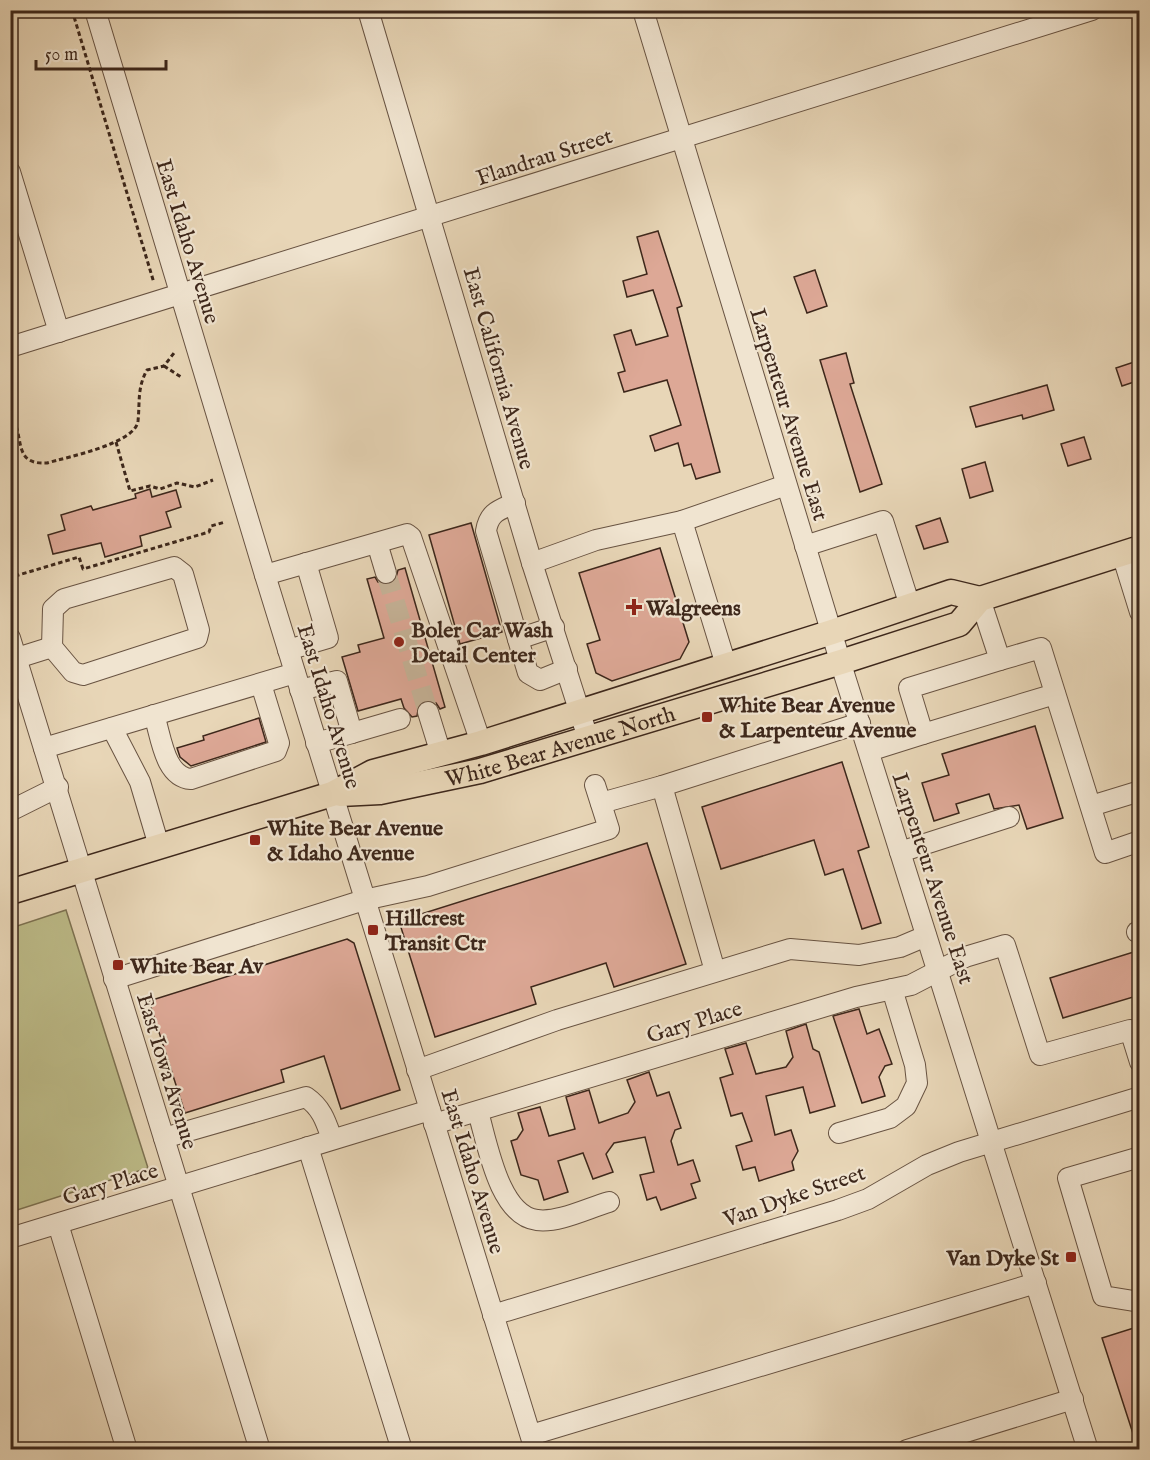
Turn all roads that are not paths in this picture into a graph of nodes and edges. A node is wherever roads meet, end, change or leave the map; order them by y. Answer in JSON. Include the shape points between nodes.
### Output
{"nodes":[{"id":1,"x":94,"y":10,"type":"edge"},
{"id":2,"x":368,"y":10,"type":"edge"},
{"id":3,"x":643,"y":10,"type":"edge"},
{"id":4,"x":1092,"y":10,"type":"edge"},
{"id":5,"x":682,"y":138,"type":"junction"},
{"id":6,"x":10,"y":172,"type":"edge"},
{"id":7,"x":431,"y":217,"type":"junction"},
{"id":8,"x":180,"y":295,"type":"junction"},
{"id":9,"x":59,"y":332,"type":"junction"},
{"id":10,"x":10,"y":346,"type":"edge"},
{"id":11,"x":786,"y":485,"type":"junction"},
{"id":12,"x":514,"y":503,"type":"junction"},
{"id":13,"x":682,"y":521,"type":"junction"},
{"id":14,"x":377,"y":543,"type":"junction"},
{"id":15,"x":805,"y":546,"type":"junction"},
{"id":16,"x":1134,"y":554,"type":"edge"},
{"id":17,"x":306,"y":563,"type":"junction"},
{"id":18,"x":532,"y":563,"type":"junction"},
{"id":19,"x":386,"y":573,"type":"tunnel mouth"},
{"id":20,"x":265,"y":575,"type":"junction"},
{"id":21,"x":980,"y":599,"type":"junction"},
{"id":22,"x":910,"y":606,"type":"junction"},
{"id":23,"x":1140,"y":612,"type":"edge"},
{"id":24,"x":554,"y":627,"type":"junction"},
{"id":25,"x":832,"y":632,"type":"junction"},
{"id":26,"x":10,"y":638,"type":"edge"},
{"id":27,"x":518,"y":639,"type":"junction"},
{"id":28,"x":52,"y":647,"type":"junction"},
{"id":29,"x":288,"y":650,"type":"junction"},
{"id":30,"x":17,"y":658,"type":"junction"},
{"id":31,"x":1000,"y":660,"type":"junction"},
{"id":32,"x":841,"y":662,"type":"junction"},
{"id":33,"x":726,"y":665,"type":"junction"},
{"id":34,"x":567,"y":669,"type":"junction"},
{"id":35,"x":297,"y":682,"type":"junction"},
{"id":36,"x":261,"y":684,"type":"junction"},
{"id":37,"x":1055,"y":694,"type":"junction"},
{"id":38,"x":579,"y":711,"type":"junction"},
{"id":39,"x":428,"y":712,"type":"tunnel mouth"},
{"id":40,"x":154,"y":715,"type":"junction"},
{"id":41,"x":400,"y":719,"type":"dead end"},
{"id":42,"x":860,"y":723,"type":"junction"},
{"id":43,"x":112,"y":728,"type":"junction"},
{"id":44,"x":352,"y":733,"type":"junction"},
{"id":45,"x":923,"y":734,"type":"junction"},
{"id":46,"x":588,"y":738,"type":"junction"},
{"id":47,"x":316,"y":743,"type":"junction"},
{"id":48,"x":481,"y":743,"type":"junction"},
{"id":49,"x":44,"y":748,"type":"junction"},
{"id":50,"x":869,"y":751,"type":"junction"},
{"id":51,"x":441,"y":754,"type":"junction"},
{"id":52,"x":662,"y":786,"type":"junction"},
{"id":53,"x":58,"y":787,"type":"junction"},
{"id":54,"x":1140,"y":791,"type":"edge"},
{"id":55,"x":332,"y":794,"type":"junction"},
{"id":56,"x":1091,"y":806,"type":"junction"},
{"id":57,"x":10,"y":811,"type":"edge"},
{"id":58,"x":1009,"y":817,"type":"dead end"},
{"id":59,"x":1140,"y":841,"type":"edge"},
{"id":60,"x":159,"y":846,"type":"junction"},
{"id":61,"x":900,"y":852,"type":"junction"},
{"id":62,"x":83,"y":870,"type":"junction"},
{"id":63,"x":10,"y":892,"type":"edge"},
{"id":64,"x":364,"y":900,"type":"junction"},
{"id":65,"x":926,"y":936,"type":"junction"},
{"id":66,"x":715,"y":971,"type":"junction"},
{"id":67,"x":938,"y":971,"type":"junction"},
{"id":68,"x":114,"y":979,"type":"junction"},
{"id":69,"x":892,"y":989,"type":"junction"},
{"id":70,"x":1140,"y":1062,"type":"edge"},
{"id":71,"x":417,"y":1070,"type":"junction"},
{"id":72,"x":1140,"y":1097,"type":"edge"},
{"id":73,"x":478,"y":1112,"type":"junction"},
{"id":74,"x":432,"y":1117,"type":"junction"},
{"id":75,"x":839,"y":1134,"type":"dead end"},
{"id":76,"x":164,"y":1138,"type":"junction"},
{"id":77,"x":332,"y":1139,"type":"junction"},
{"id":78,"x":993,"y":1141,"type":"junction"},
{"id":79,"x":308,"y":1147,"type":"junction"},
{"id":80,"x":1140,"y":1157,"type":"edge"},
{"id":81,"x":179,"y":1186,"type":"junction"},
{"id":82,"x":609,"y":1202,"type":"dead end"},
{"id":83,"x":58,"y":1224,"type":"junction"},
{"id":84,"x":10,"y":1238,"type":"edge"},
{"id":85,"x":1036,"y":1283,"type":"junction"},
{"id":86,"x":1140,"y":1302,"type":"edge"},
{"id":87,"x":493,"y":1315,"type":"junction"},
{"id":88,"x":1073,"y":1399,"type":"junction"},
{"id":89,"x":533,"y":1442,"type":"edge"},
{"id":90,"x":127,"y":1449,"type":"edge"},
{"id":91,"x":260,"y":1449,"type":"edge"},
{"id":92,"x":402,"y":1449,"type":"edge"},
{"id":93,"x":907,"y":1449,"type":"edge"},
{"id":94,"x":1088,"y":1449,"type":"edge"}],
"edges":[{"from":1,"to":8,"type":"street","name":"East Idaho Avenue"},
{"from":2,"to":7,"type":"street","name":"East California Avenue"},
{"from":3,"to":5,"type":"street","name":"Larpenteur Avenue East"},
{"from":4,"to":5,"type":"street","name":"Flandrau Street"},
{"from":5,"to":7,"type":"street","name":"Flandrau Street"},
{"from":5,"to":11,"type":"street","name":"Larpenteur Avenue East"},
{"from":6,"to":9,"type":"street"},
{"from":7,"to":8,"type":"street","name":"Flandrau Street"},
{"from":7,"to":12,"type":"street","name":"East California Avenue"},
{"from":8,"to":9,"type":"street","name":"Flandrau Street"},
{"from":8,"to":20,"type":"street","name":"East Idaho Avenue"},
{"from":9,"to":10,"type":"street","name":"Flandrau Street"},
{"from":11,"to":13,"type":"street"},
{"from":11,"to":15,"type":"street","name":"Larpenteur Avenue East"},
{"from":12,"to":18,"type":"street","name":"East California Avenue"},
{"from":12,"to":27,"type":"street","via":[[492,513],[486,531]]},
{"from":13,"to":18,"type":"street","via":[[596,540]]},
{"from":13,"to":33,"type":"street"},
{"from":14,"to":17,"type":"street"},
{"from":14,"to":19,"type":"street"},
{"from":14,"to":48,"type":"street","via":[[407,534],[411,537]]},
{"from":15,"to":22,"type":"street","via":[[883,521]]},
{"from":15,"to":25,"type":"street","name":"Larpenteur Avenue East"},
{"from":16,"to":21,"type":"main road"},
{"from":16,"to":23,"type":"street"},
{"from":17,"to":20,"type":"street"},
{"from":17,"to":29,"type":"street","via":[[328,638]]},
{"from":18,"to":24,"type":"street","name":"East California Avenue"},
{"from":20,"to":29,"type":"street","name":"East Idaho Avenue"},
{"from":21,"to":22,"type":"main road","name":"White Bear Avenue North","via":[[951,592]]},
{"from":21,"to":31,"type":"street"},
{"from":21,"to":32,"type":"main road","name":"White Bear Avenue North","via":[[959,624]]},
{"from":22,"to":25,"type":"main road","name":"White Bear Avenue North"},
{"from":24,"to":27,"type":"street"},
{"from":24,"to":34,"type":"street","name":"East California Avenue"},
{"from":25,"to":32,"type":"street","name":"Larpenteur Avenue East"},
{"from":25,"to":33,"type":"main road","name":"White Bear Avenue North"},
{"from":26,"to":30,"type":"street","name":"East Iowa Avenue"},
{"from":27,"to":34,"type":"street","via":[[533,678],[540,680]]},
{"from":28,"to":28,"type":"street","via":[[73,672],[83,675],[197,638],[199,630],[183,574],[174,567],[64,599],[53,609]]},
{"from":28,"to":30,"type":"street"},
{"from":29,"to":35,"type":"street","name":"East Idaho Avenue"},
{"from":30,"to":49,"type":"street","name":"East Iowa Avenue"},
{"from":31,"to":37,"type":"street","via":[[1041,648]]},
{"from":31,"to":45,"type":"street","via":[[909,688]]},
{"from":32,"to":42,"type":"street","name":"Larpenteur Avenue East"},
{"from":32,"to":46,"type":"main road","name":"White Bear Avenue North"},
{"from":33,"to":38,"type":"main road","name":"White Bear Avenue North"},
{"from":34,"to":38,"type":"street","name":"East California Avenue"},
{"from":35,"to":36,"type":"street"},
{"from":35,"to":44,"type":"street","via":[[337,681]]},
{"from":35,"to":47,"type":"street","name":"East Idaho Avenue"},
{"from":36,"to":40,"type":"street"},
{"from":36,"to":40,"type":"street","via":[[279,743],[276,751],[191,779],[182,778],[173,770]]},
{"from":37,"to":45,"type":"street"},
{"from":37,"to":56,"type":"street"},
{"from":38,"to":46,"type":"street","name":"East California Avenue"},
{"from":38,"to":48,"type":"main road","name":"White Bear Avenue North"},
{"from":39,"to":51,"type":"street"},
{"from":40,"to":43,"type":"street"},
{"from":41,"to":44,"type":"street"},
{"from":42,"to":50,"type":"street","name":"Larpenteur Avenue East"},
{"from":42,"to":52,"type":"street"},
{"from":43,"to":49,"type":"street"},
{"from":43,"to":60,"type":"street","via":[[140,782]]},
{"from":44,"to":47,"type":"street"},
{"from":45,"to":50,"type":"street"},
{"from":46,"to":55,"type":"main road","name":"White Bear Avenue North","via":[[448,778],[380,792]]},
{"from":47,"to":55,"type":"street","name":"East Idaho Avenue"},
{"from":48,"to":51,"type":"main road","name":"White Bear Avenue North"},
{"from":49,"to":53,"type":"street","name":"East Iowa Avenue"},
{"from":50,"to":61,"type":"street","name":"Larpenteur Avenue East"},
{"from":51,"to":55,"type":"main road","name":"White Bear Avenue North","via":[[373,772]]},
{"from":52,"to":64,"type":"street","via":[[598,794],[609,829],[428,886]]},
{"from":52,"to":66,"type":"street"},
{"from":53,"to":57,"type":"street"},
{"from":53,"to":62,"type":"street","name":"East Iowa Avenue"},
{"from":54,"to":56,"type":"street"},
{"from":55,"to":60,"type":"main road","name":"White Bear Avenue North"},
{"from":55,"to":64,"type":"street","name":"East Idaho Avenue"},
{"from":56,"to":59,"type":"street","via":[[1106,853]]},
{"from":58,"to":61,"type":"street"},
{"from":60,"to":62,"type":"main road","name":"White Bear Avenue North"},
{"from":61,"to":65,"type":"street","name":"Larpenteur Avenue East"},
{"from":62,"to":63,"type":"main road","name":"White Bear Avenue North"},
{"from":62,"to":68,"type":"street","name":"East Iowa Avenue"},
{"from":64,"to":68,"type":"street"},
{"from":64,"to":71,"type":"street","name":"East Idaho Avenue"},
{"from":65,"to":66,"type":"street","via":[[900,947],[859,955],[790,949]]},
{"from":65,"to":67,"type":"street","name":"Larpenteur Avenue East"},
{"from":66,"to":71,"type":"street","via":[[557,1020]]},
{"from":67,"to":69,"type":"street","name":"Gary Place","via":[[911,985]]},
{"from":67,"to":70,"type":"street","name":"Gary Place","via":[[965,957],[1005,945],[1040,1055],[1130,1030]]},
{"from":67,"to":78,"type":"street","name":"Larpenteur Avenue East"},
{"from":68,"to":76,"type":"street","name":"East Iowa Avenue"},
{"from":69,"to":73,"type":"street","name":"Gary Place"},
{"from":69,"to":75,"type":"street","via":[[917,1083],[906,1106],[890,1118]]},
{"from":71,"to":74,"type":"street","name":"East Idaho Avenue"},
{"from":72,"to":78,"type":"street","name":"Van Dyke Street"},
{"from":73,"to":74,"type":"street","name":"Gary Place"},
{"from":73,"to":82,"type":"street","via":[[501,1188],[513,1206],[535,1221],[551,1220]]},
{"from":74,"to":77,"type":"street","name":"Gary Place"},
{"from":74,"to":87,"type":"street","name":"East Idaho Avenue"},
{"from":76,"to":77,"type":"street","via":[[306,1096],[323,1114]]},
{"from":76,"to":81,"type":"street","name":"East Iowa Avenue"},
{"from":77,"to":79,"type":"street","name":"Gary Place"},
{"from":78,"to":85,"type":"street","name":"Larpenteur Avenue East"},
{"from":78,"to":87,"type":"street","name":"Van Dyke Street","via":[[927,1165],[868,1199],[838,1210]]},
{"from":79,"to":81,"type":"street","name":"Gary Place"},
{"from":79,"to":92,"type":"street"},
{"from":80,"to":86,"type":"street","via":[[1068,1178],[1103,1296]]},
{"from":81,"to":83,"type":"street","name":"Gary Place"},
{"from":81,"to":91,"type":"street","name":"East Iowa Avenue"},
{"from":83,"to":84,"type":"street","name":"Gary Place"},
{"from":83,"to":90,"type":"street"},
{"from":85,"to":88,"type":"street","name":"Larpenteur Avenue East"},
{"from":85,"to":89,"type":"street"},
{"from":87,"to":89,"type":"street","name":"East Idaho Avenue"},
{"from":88,"to":93,"type":"street"},
{"from":88,"to":94,"type":"street","name":"Larpenteur Avenue East"}]}
